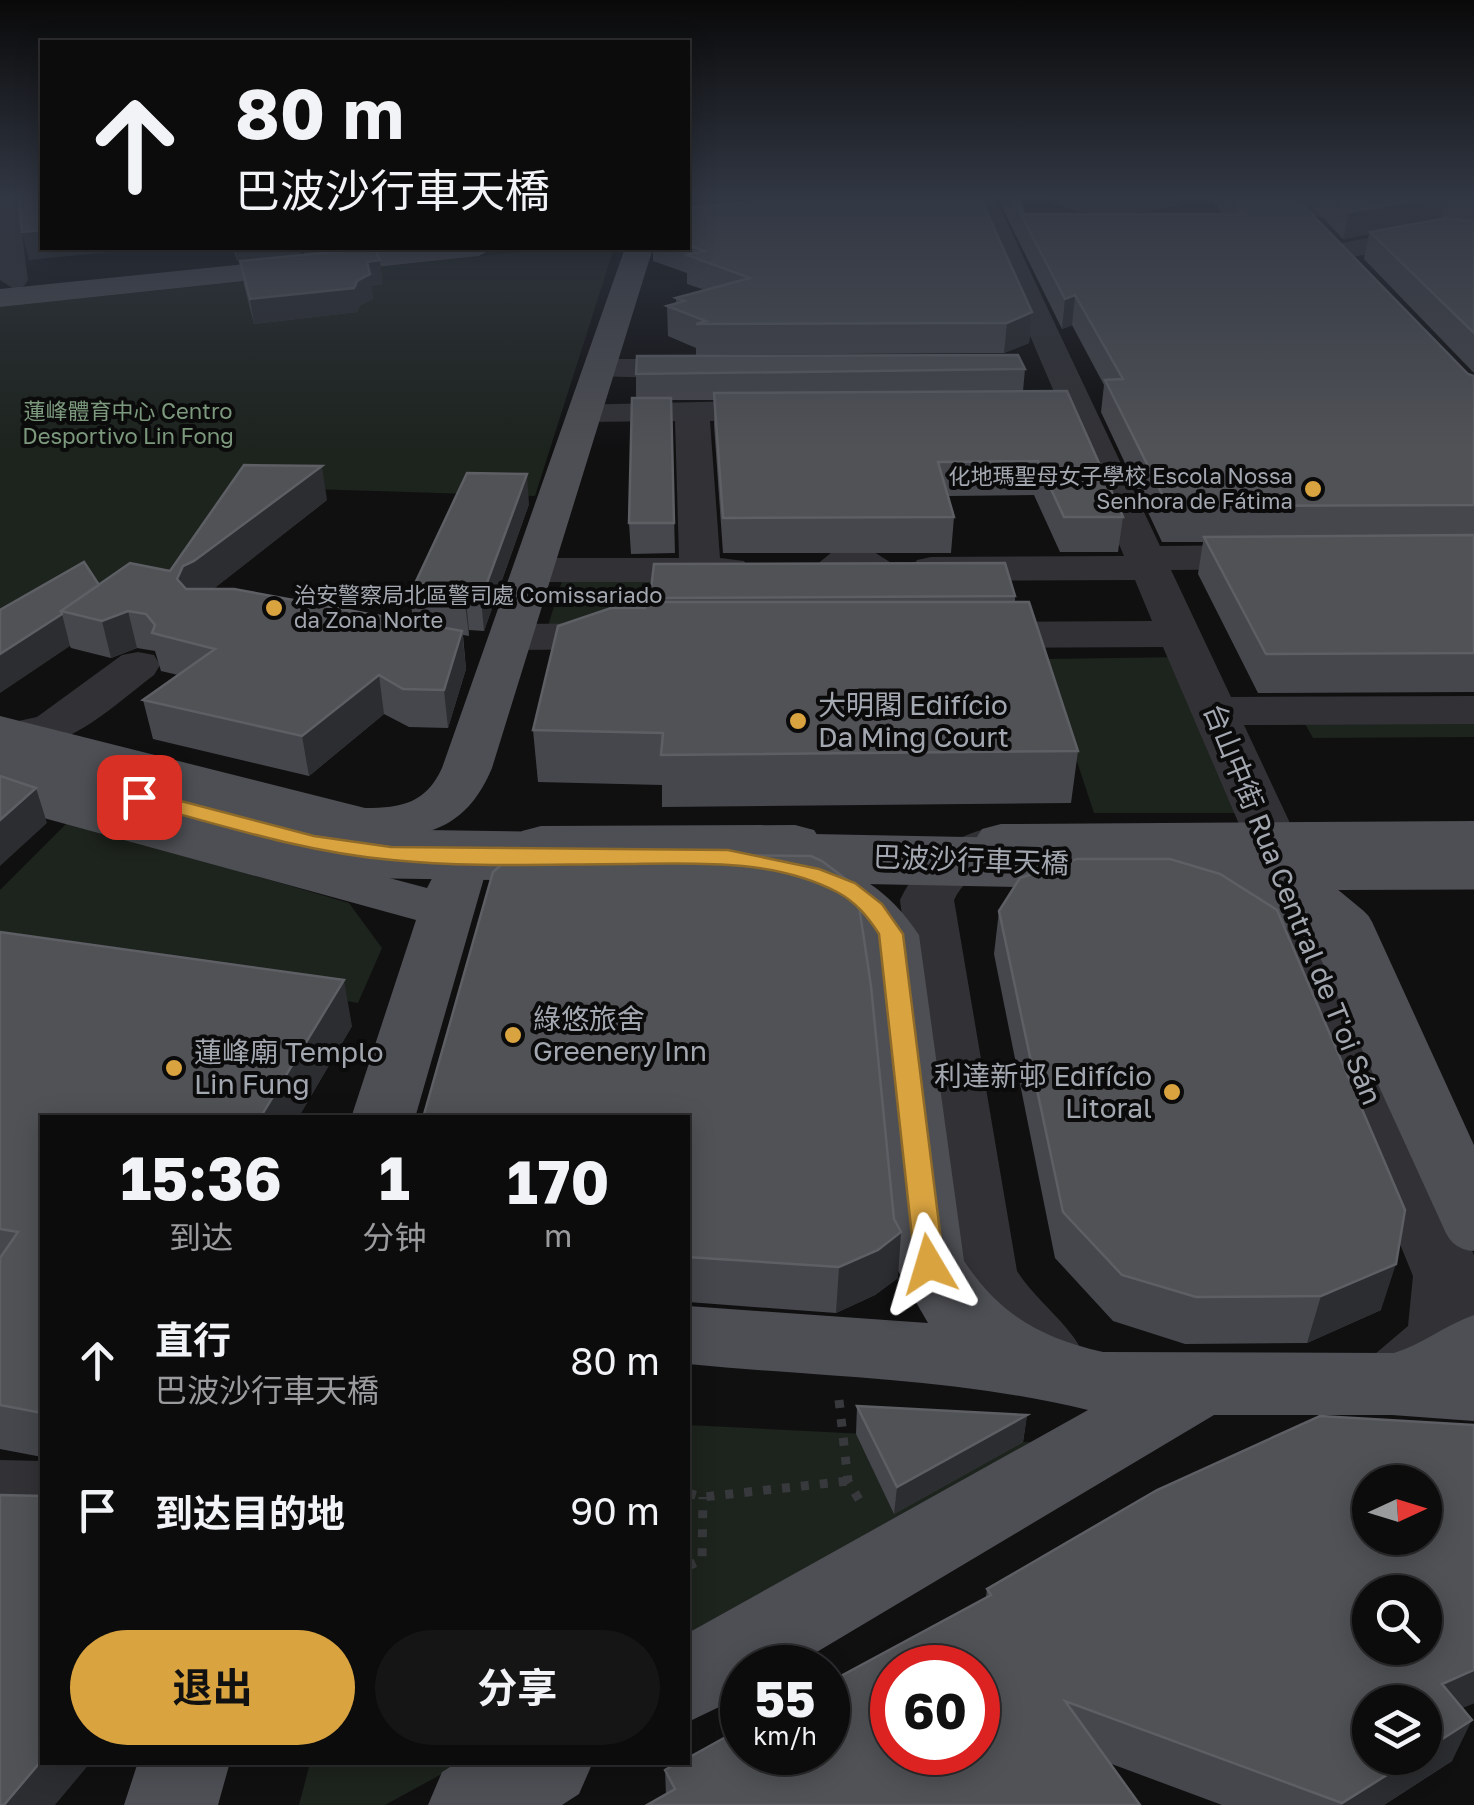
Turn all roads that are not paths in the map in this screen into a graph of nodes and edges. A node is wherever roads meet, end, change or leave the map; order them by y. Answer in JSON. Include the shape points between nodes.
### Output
{"nodes":[{"id":1,"x":80,"y":279,"type":"edge"},
{"id":2,"x":629,"y":279,"type":"edge"},
{"id":3,"x":1008,"y":279,"type":"edge"},
{"id":4,"x":5,"y":286,"type":"edge"},
{"id":5,"x":599,"y":369,"type":"junction"},
{"id":6,"x":735,"y":369,"type":"edge"},
{"id":7,"x":1038,"y":409,"type":"edge"},
{"id":8,"x":1078,"y":409,"type":"junction"},
{"id":9,"x":818,"y":410,"type":"edge"},
{"id":10,"x":692,"y":411,"type":"junction"},
{"id":11,"x":585,"y":412,"type":"junction"},
{"id":12,"x":1322,"y":557,"type":"edge"},
{"id":13,"x":1148,"y":563,"type":"junction"},
{"id":14,"x":533,"y":570,"type":"junction"},
{"id":15,"x":700,"y":570,"type":"junction"},
{"id":16,"x":1180,"y":634,"type":"junction"},
{"id":17,"x":928,"y":635,"type":"edge"},
{"id":18,"x":674,"y":636,"type":"edge"},
{"id":19,"x":492,"y":651,"type":"junction"},
{"id":20,"x":138,"y":665,"type":"dead end"},
{"id":21,"x":1474,"y":710,"type":"edge"},
{"id":22,"x":1223,"y":730,"type":"junction"},
{"id":23,"x":5,"y":742,"type":"edge"},
{"id":24,"x":1474,"y":748,"type":"edge"},
{"id":25,"x":461,"y":787,"type":"junction"},
{"id":26,"x":0,"y":790,"type":"edge"},
{"id":27,"x":1474,"y":837,"type":"edge"},
{"id":28,"x":1271,"y":838,"type":"junction"},
{"id":29,"x":1002,"y":840,"type":"junction"},
{"id":30,"x":468,"y":842,"type":"junction"},
{"id":31,"x":728,"y":857,"type":"junction"},
{"id":32,"x":1474,"y":865,"type":"edge"},
{"id":33,"x":1201,"y":866,"type":"junction"},
{"id":34,"x":444,"y":918,"type":"junction"},
{"id":35,"x":384,"y":1115,"type":"edge"},
{"id":36,"x":1474,"y":1220,"type":"edge"},
{"id":37,"x":690,"y":1336,"type":"edge"},
{"id":38,"x":1474,"y":1345,"type":"edge"},
{"id":39,"x":1074,"y":1376,"type":"junction"},
{"id":40,"x":1205,"y":1382,"type":"junction"},
{"id":41,"x":1392,"y":1384,"type":"junction"},
{"id":42,"x":1474,"y":1390,"type":"edge"},
{"id":43,"x":0,"y":1495,"type":"edge"},
{"id":44,"x":40,"y":1496,"type":"edge"},
{"id":45,"x":690,"y":1679,"type":"edge"},
{"id":46,"x":541,"y":1765,"type":"edge"},
{"id":47,"x":475,"y":1805,"type":"edge"}],
"edges":[{"from":1,"to":4,"type":"main road"},
{"from":2,"to":5,"type":"main road"},
{"from":3,"to":8,"type":"street","name":"台山中街 Rua Central de T'oi Sán","via":[[1044,367]]},
{"from":5,"to":6,"type":"street"},
{"from":5,"to":11,"type":"main road"},
{"from":7,"to":8,"type":"street"},
{"from":8,"to":13,"type":"street","name":"台山中街 Rua Central de T'oi Sán"},
{"from":9,"to":10,"type":"street"},
{"from":10,"to":11,"type":"street"},
{"from":10,"to":15,"type":"street"},
{"from":11,"to":14,"type":"main road"},
{"from":12,"to":13,"type":"street"},
{"from":13,"to":15,"type":"street"},
{"from":13,"to":16,"type":"street","name":"台山中街 Rua Central de T'oi Sán"},
{"from":14,"to":15,"type":"street"},
{"from":14,"to":19,"type":"main road"},
{"from":16,"to":17,"type":"street"},
{"from":16,"to":22,"type":"street","name":"台山中街 Rua Central de T'oi Sán"},
{"from":18,"to":19,"type":"street"},
{"from":19,"to":25,"type":"main road"},
{"from":20,"to":23,"type":"street","via":[[52,728]]},
{"from":21,"to":22,"type":"street"},
{"from":22,"to":24,"type":"street"},
{"from":22,"to":28,"type":"street","name":"台山中街 Rua Central de T'oi Sán"},
{"from":23,"to":25,"type":"main road","via":[[365,824],[414,820],[452,800]]},
{"from":23,"to":31,"type":"main road","name":"巴波沙行車天橋","bridge":true,"via":[[314,842],[474,858]]},
{"from":25,"to":30,"type":"main road"},
{"from":26,"to":34,"type":"main road"},
{"from":27,"to":28,"type":"main road"},
{"from":28,"to":29,"type":"main road"},
{"from":28,"to":41,"type":"street","name":"台山中街 Rua Central de T'oi Sán","via":[[1305,942],[1448,1276],[1449,1318],[1430,1356]]},
{"from":29,"to":30,"type":"main road"},
{"from":29,"to":39,"type":"street","via":[[965,853],[939,874],[927,900],[982,1276],[1008,1318]]},
{"from":30,"to":34,"type":"main road"},
{"from":31,"to":33,"type":"main road","name":"巴波沙行車天橋","bridge":true},
{"from":31,"to":39,"type":"main road","bridge":true,"via":[[812,873],[847,888],[891,934],[929,1264],[952,1306],[992,1342]]},
{"from":32,"to":33,"type":"main road","name":"巴波沙行車天橋","bridge":true},
{"from":33,"to":36,"type":"main road","bridge":true,"via":[[1284,888],[1344,935]]},
{"from":34,"to":35,"type":"main road"},
{"from":37,"to":39,"type":"main road","via":[[932,1353]]},
{"from":38,"to":41,"type":"main road","via":[[1442,1369]]},
{"from":39,"to":40,"type":"main road"},
{"from":40,"to":41,"type":"main road"},
{"from":40,"to":45,"type":"main road"},
{"from":41,"to":42,"type":"main road"},
{"from":43,"to":44,"type":"street"},
{"from":46,"to":47,"type":"main road"}]}
